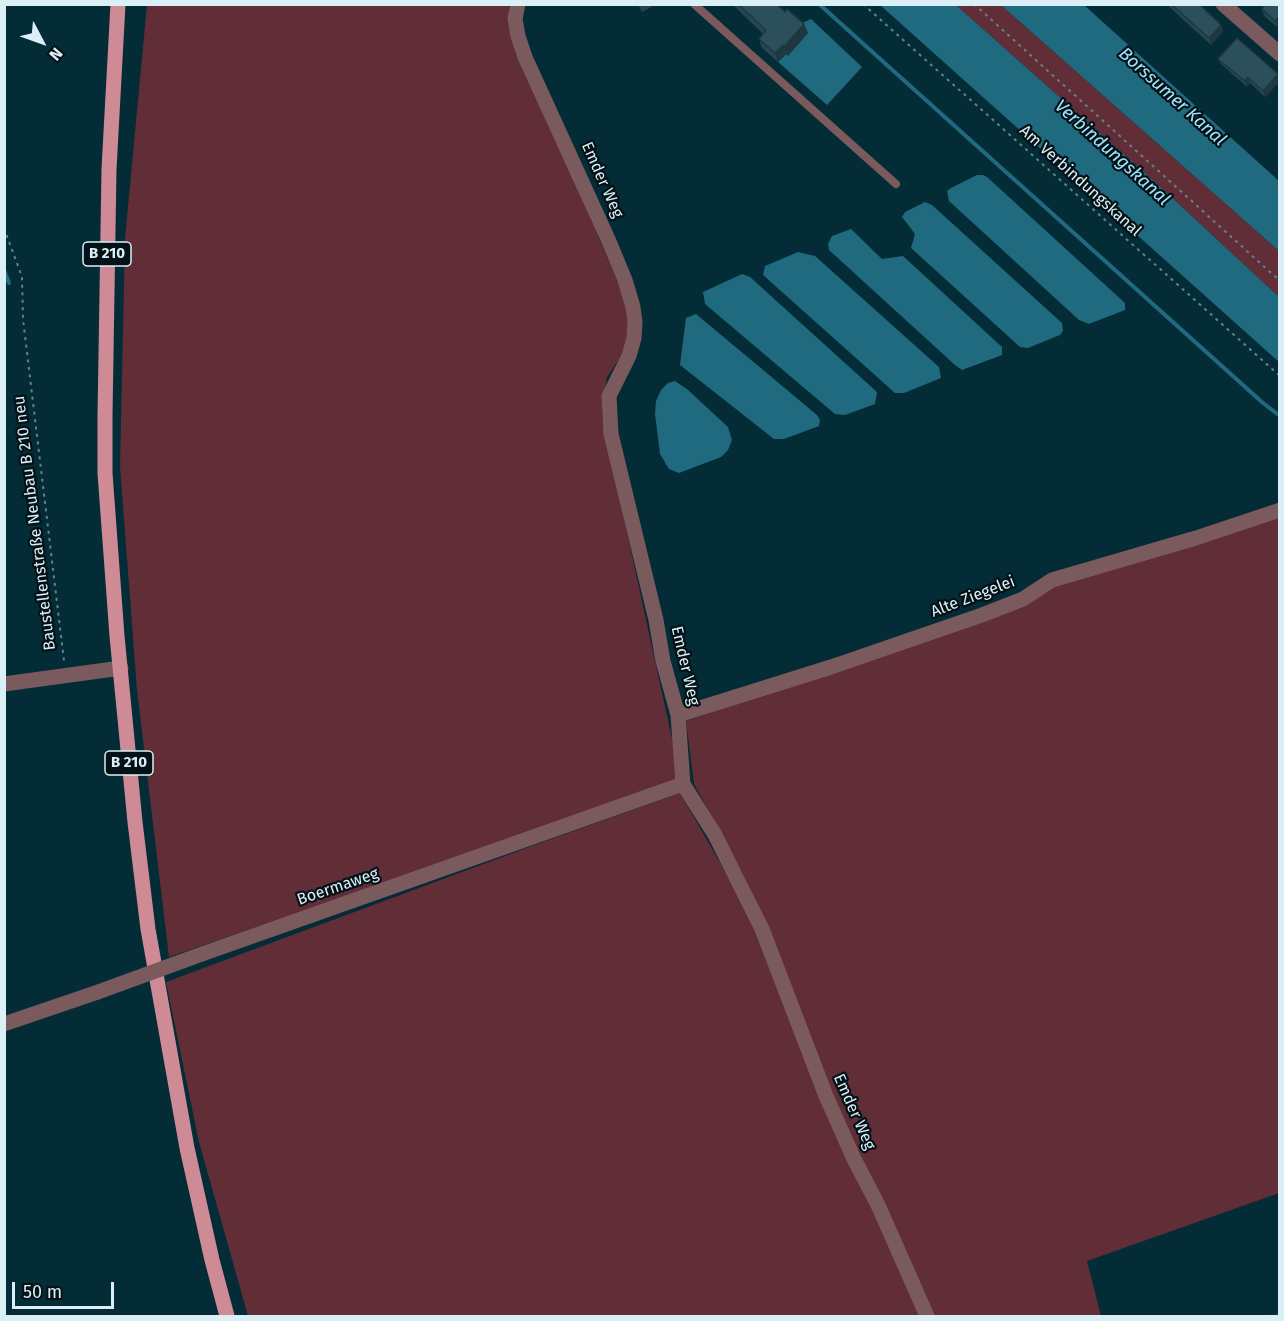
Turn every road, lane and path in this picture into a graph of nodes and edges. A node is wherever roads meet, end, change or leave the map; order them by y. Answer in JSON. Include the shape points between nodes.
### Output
{"nodes":[{"id":1,"x":118,"y":4,"type":"edge"},
{"id":2,"x":518,"y":4,"type":"edge"},
{"id":3,"x":694,"y":4,"type":"edge"},
{"id":4,"x":863,"y":4,"type":"edge"},
{"id":5,"x":974,"y":4,"type":"edge"},
{"id":6,"x":1223,"y":4,"type":"edge"},
{"id":7,"x":1280,"y":54,"type":"edge"},
{"id":8,"x":896,"y":184,"type":"dead end"},
{"id":9,"x":4,"y":228,"type":"edge"},
{"id":10,"x":1280,"y":281,"type":"edge"},
{"id":11,"x":1280,"y":376,"type":"edge"},
{"id":12,"x":1280,"y":510,"type":"edge"},
{"id":13,"x":121,"y":668,"type":"junction"},
{"id":14,"x":65,"y":676,"type":"junction"},
{"id":15,"x":4,"y":684,"type":"edge"},
{"id":16,"x":678,"y":715,"type":"junction"},
{"id":17,"x":683,"y":784,"type":"junction"},
{"id":18,"x":4,"y":1024,"type":"edge"},
{"id":19,"x":227,"y":1317,"type":"edge"},
{"id":20,"x":927,"y":1317,"type":"edge"}],
"edges":[{"from":1,"to":13,"type":"main road","number":"B 210","via":[[109,158],[105,474]]},
{"from":2,"to":16,"type":"street","name":"Emder Weg","via":[[515,19],[525,57],[604,229],[633,307],[634,338],[609,396],[611,434]]},
{"from":3,"to":8,"type":"lane"},
{"from":4,"to":11,"type":"path","name":"Am Verbindungskanal"},
{"from":5,"to":10,"type":"path"},
{"from":6,"to":7,"type":"street"},
{"from":9,"to":14,"type":"path","name":"Baustellenstraße Neubau B 210 neu","via":[[22,278],[23,320]]},
{"from":12,"to":16,"type":"street","name":"Alte Ziegelei","via":[[1052,580],[1023,599],[982,615]]},
{"from":13,"to":14,"type":"street"},
{"from":13,"to":19,"type":"main road","number":"B 210","via":[[148,928],[188,1148]]},
{"from":14,"to":15,"type":"street"},
{"from":16,"to":17,"type":"street","name":"Emder Weg"},
{"from":17,"to":18,"type":"street","name":"Boermaweg","bridge":true},
{"from":17,"to":20,"type":"street","name":"Emder Weg","via":[[715,835],[762,929],[826,1096]]}]}
